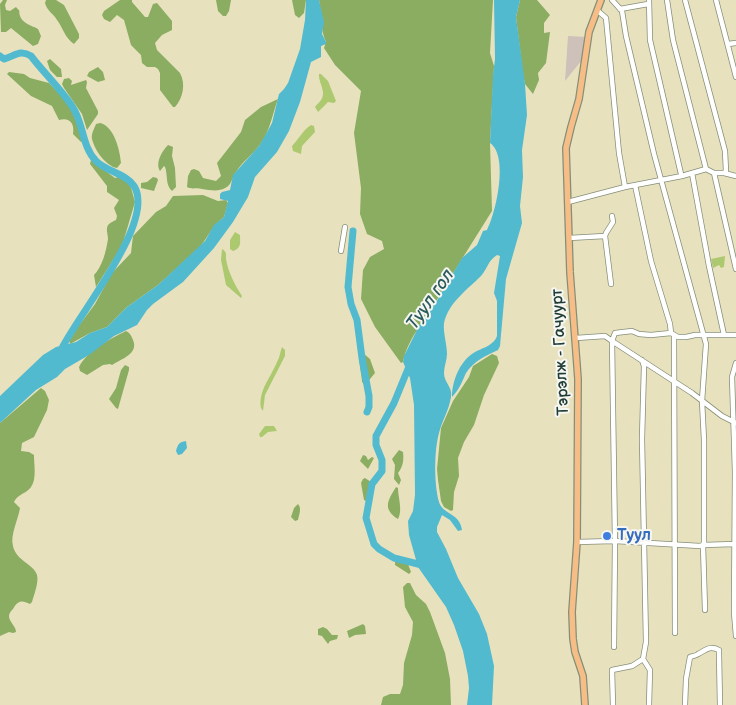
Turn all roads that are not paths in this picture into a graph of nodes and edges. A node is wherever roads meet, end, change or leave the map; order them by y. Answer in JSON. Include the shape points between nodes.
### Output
{"nodes":[{"id":1,"x":601,"y":0,"type":"edge"},
{"id":2,"x":612,"y":0,"type":"edge"},
{"id":3,"x":667,"y":0,"type":"edge"},
{"id":4,"x":685,"y":0,"type":"edge"},
{"id":5,"x":716,"y":0,"type":"edge"},
{"id":6,"x":649,"y":1,"type":"edge"},
{"id":7,"x":620,"y":9,"type":"junction"},
{"id":8,"x":598,"y":11,"type":"junction"},
{"id":9,"x":736,"y":43,"type":"edge"},
{"id":10,"x":728,"y":44,"type":"junction"},
{"id":11,"x":736,"y":77,"type":"edge"},
{"id":12,"x":706,"y":169,"type":"junction"},
{"id":13,"x":692,"y":173,"type":"junction"},
{"id":14,"x":714,"y":173,"type":"junction"},
{"id":15,"x":724,"y":173,"type":"junction"},
{"id":16,"x":682,"y":176,"type":"junction"},
{"id":17,"x":736,"y":176,"type":"edge"},
{"id":18,"x":662,"y":180,"type":"junction"},
{"id":19,"x":635,"y":185,"type":"junction"},
{"id":20,"x":625,"y":187,"type":"junction"},
{"id":21,"x":568,"y":202,"type":"junction"},
{"id":22,"x":612,"y":216,"type":"dead end"},
{"id":23,"x":345,"y":227,"type":"dead end"},
{"id":24,"x":605,"y":236,"type":"junction"},
{"id":25,"x":569,"y":238,"type":"junction"},
{"id":26,"x":340,"y":250,"type":"dead end"},
{"id":27,"x":736,"y":269,"type":"edge"},
{"id":28,"x":611,"y":284,"type":"dead end"},
{"id":29,"x":672,"y":334,"type":"junction"},
{"id":30,"x":724,"y":335,"type":"junction"},
{"id":31,"x":736,"y":335,"type":"edge"},
{"id":32,"x":704,"y":336,"type":"junction"},
{"id":33,"x":576,"y":338,"type":"junction"},
{"id":34,"x":612,"y":341,"type":"junction"},
{"id":35,"x":642,"y":360,"type":"junction"},
{"id":36,"x":736,"y":362,"type":"edge"},
{"id":37,"x":675,"y":382,"type":"junction"},
{"id":38,"x":702,"y":401,"type":"junction"},
{"id":39,"x":734,"y":422,"type":"edge"},
{"id":40,"x":615,"y":541,"type":"junction"},
{"id":41,"x":577,"y":542,"type":"junction"},
{"id":42,"x":644,"y":544,"type":"junction"},
{"id":43,"x":735,"y":544,"type":"edge"},
{"id":44,"x":703,"y":545,"type":"junction"},
{"id":45,"x":675,"y":546,"type":"junction"},
{"id":46,"x":705,"y":610,"type":"dead end"},
{"id":47,"x":675,"y":633,"type":"dead end"},
{"id":48,"x":736,"y":636,"type":"edge"},
{"id":49,"x":614,"y":647,"type":"dead end"},
{"id":50,"x":643,"y":659,"type":"junction"},
{"id":51,"x":586,"y":705,"type":"edge"},
{"id":52,"x":613,"y":705,"type":"edge"},
{"id":53,"x":650,"y":705,"type":"edge"},
{"id":54,"x":685,"y":705,"type":"edge"},
{"id":55,"x":720,"y":705,"type":"edge"}],
"edges":[{"from":1,"to":8,"type":"main road","name":"Тэрэлж - Гачуурт"},
{"from":2,"to":7,"type":"street"},
{"from":3,"to":12,"type":"street","via":[[673,40]]},
{"from":4,"to":15,"type":"street","via":[[725,152]]},
{"from":5,"to":10,"type":"street"},
{"from":6,"to":7,"type":"street"},
{"from":6,"to":16,"type":"street","via":[[650,40]]},
{"from":7,"to":18,"type":"street"},
{"from":8,"to":20,"type":"street","via":[[606,18]]},
{"from":8,"to":21,"type":"main road","name":"Тэрэлж - Гачуурт","via":[[590,32],[579,99],[568,140]]},
{"from":9,"to":10,"type":"street"},
{"from":10,"to":11,"type":"street"},
{"from":12,"to":13,"type":"street"},
{"from":12,"to":14,"type":"street"},
{"from":13,"to":16,"type":"street"},
{"from":13,"to":30,"type":"street"},
{"from":14,"to":15,"type":"street"},
{"from":14,"to":27,"type":"street"},
{"from":15,"to":17,"type":"street"},
{"from":16,"to":18,"type":"street"},
{"from":18,"to":19,"type":"street"},
{"from":18,"to":32,"type":"street"},
{"from":19,"to":20,"type":"street"},
{"from":19,"to":29,"type":"street","via":[[651,261]]},
{"from":20,"to":21,"type":"street"},
{"from":21,"to":25,"type":"main road","name":"Тэрэлж - Гачуурт"},
{"from":22,"to":24,"type":"street","via":[[613,222]]},
{"from":23,"to":26,"type":"street"},
{"from":24,"to":25,"type":"street"},
{"from":24,"to":28,"type":"street"},
{"from":25,"to":33,"type":"main road","name":"Тэрэлж - Гачуурт"},
{"from":29,"to":32,"type":"street"},
{"from":29,"to":34,"type":"street","via":[[621,332],[615,333]]},
{"from":29,"to":37,"type":"street"},
{"from":30,"to":31,"type":"street"},
{"from":30,"to":32,"type":"street"},
{"from":32,"to":38,"type":"street"},
{"from":33,"to":34,"type":"street","via":[[605,336]]},
{"from":33,"to":41,"type":"main road","name":"Тэрэлж - Гачуурт"},
{"from":34,"to":35,"type":"street"},
{"from":34,"to":40,"type":"street"},
{"from":35,"to":37,"type":"street"},
{"from":35,"to":42,"type":"street"},
{"from":36,"to":39,"type":"street","via":[[732,377]]},
{"from":37,"to":38,"type":"street"},
{"from":37,"to":45,"type":"street"},
{"from":38,"to":39,"type":"street"},
{"from":38,"to":44,"type":"street"},
{"from":39,"to":43,"type":"street"},
{"from":40,"to":41,"type":"street"},
{"from":40,"to":42,"type":"street"},
{"from":40,"to":49,"type":"street"},
{"from":41,"to":51,"type":"main road","name":"Тэрэлж - Гачуурт","via":[[573,639],[583,676]]},
{"from":42,"to":45,"type":"street"},
{"from":42,"to":50,"type":"street","via":[[646,642]]},
{"from":43,"to":44,"type":"street"},
{"from":43,"to":48,"type":"street"},
{"from":44,"to":45,"type":"street"},
{"from":44,"to":46,"type":"street"},
{"from":45,"to":47,"type":"street"},
{"from":50,"to":52,"type":"street","via":[[632,666],[612,670]]},
{"from":50,"to":53,"type":"street","via":[[650,670]]},
{"from":54,"to":55,"type":"street","via":[[690,657],[703,649],[715,648],[719,650]]}]}
